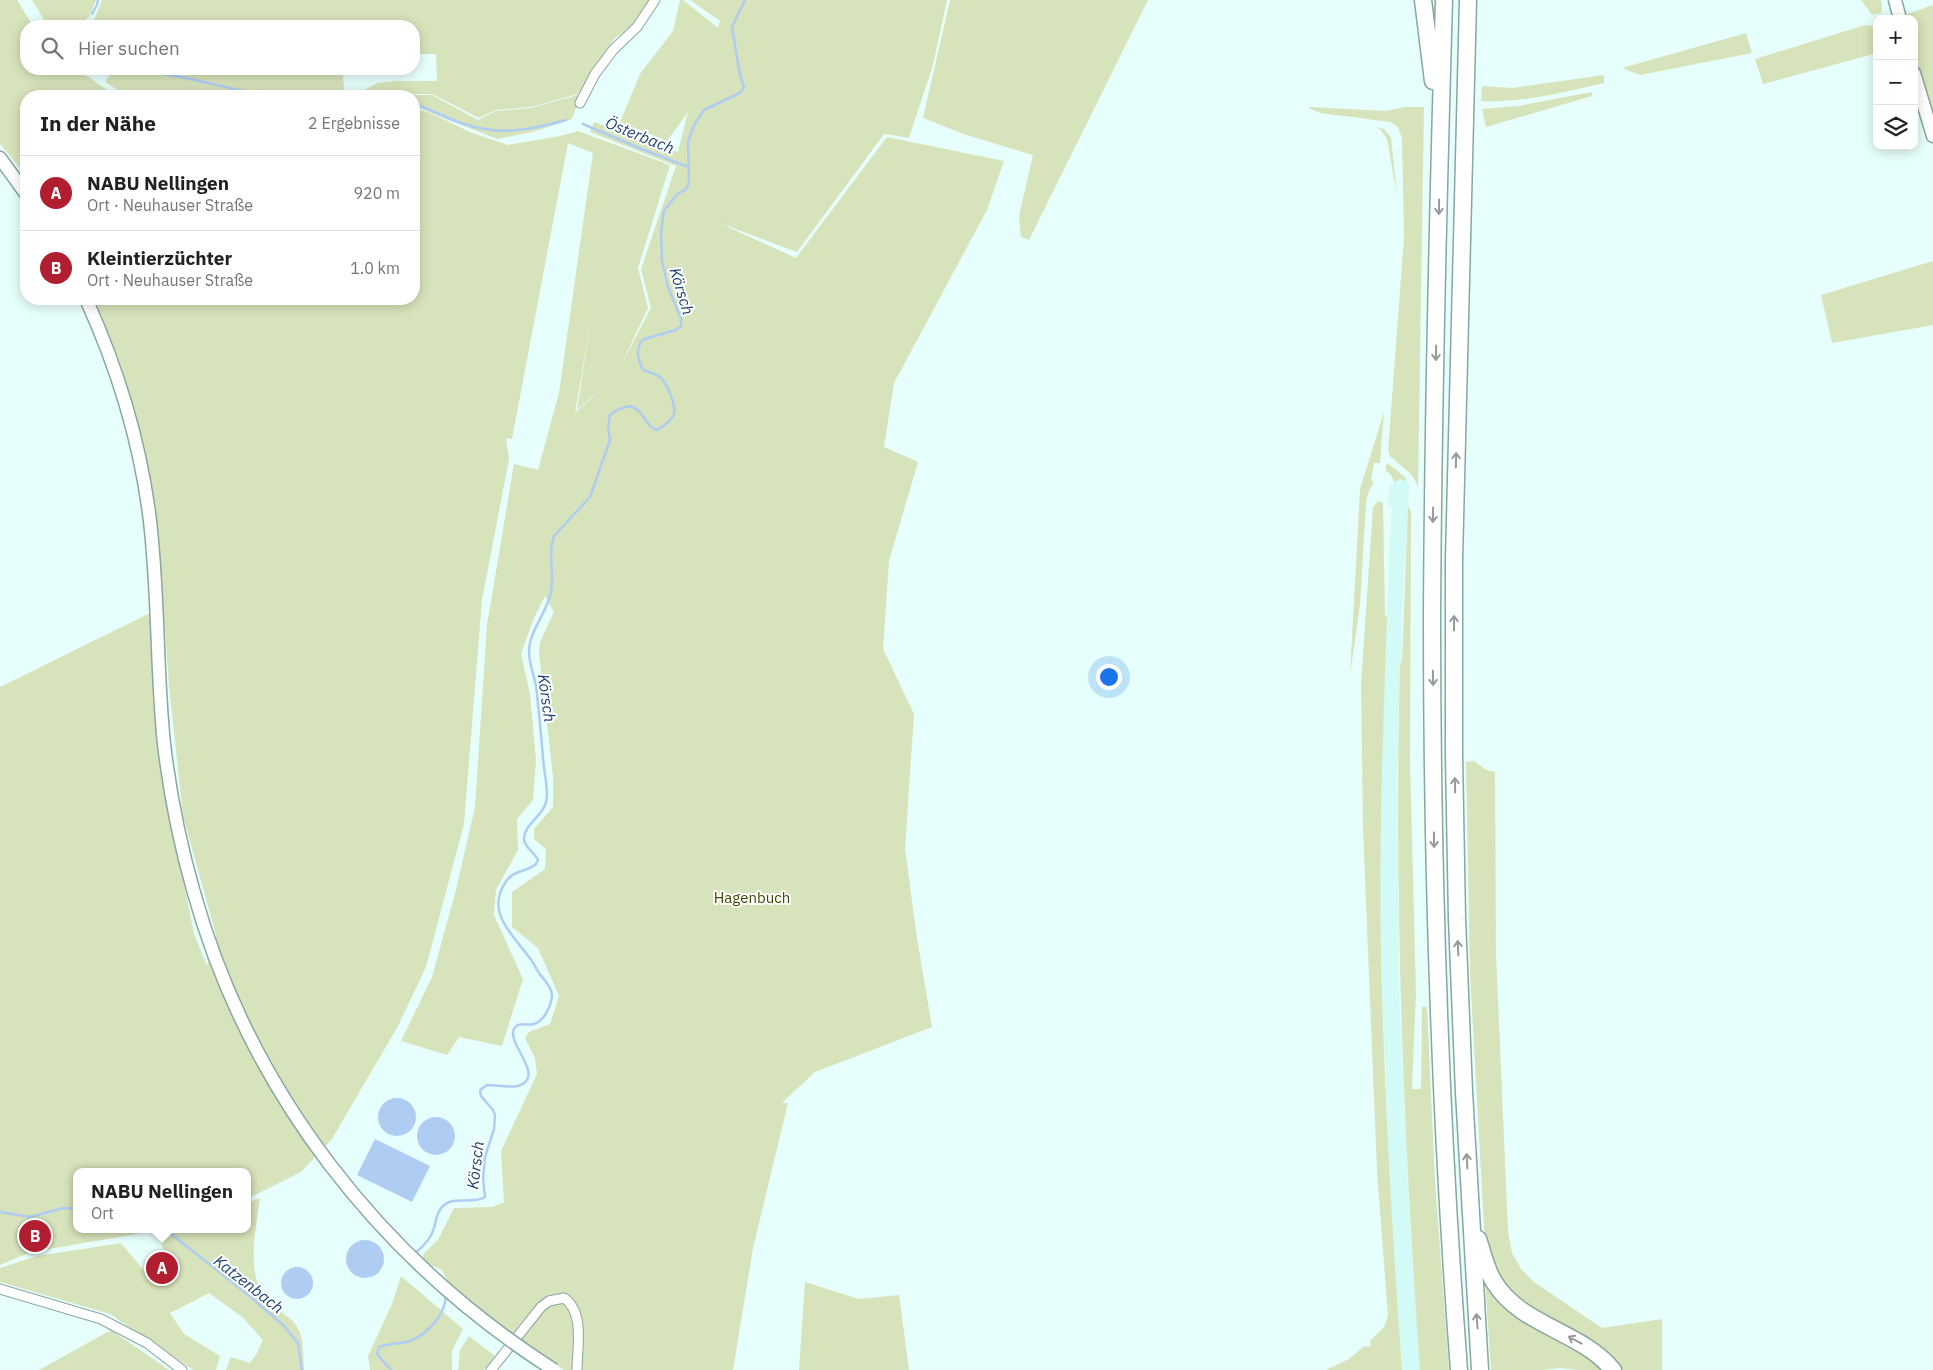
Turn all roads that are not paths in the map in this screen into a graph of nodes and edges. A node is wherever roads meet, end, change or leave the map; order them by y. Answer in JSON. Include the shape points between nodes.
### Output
{"nodes":[{"id":1,"x":655,"y":0,"type":"edge"},
{"id":2,"x":1423,"y":0,"type":"edge"},
{"id":3,"x":1444,"y":0,"type":"edge"},
{"id":4,"x":1468,"y":0,"type":"edge"},
{"id":5,"x":1895,"y":0,"type":"edge"},
{"id":6,"x":1899,"y":15,"type":"edge"},
{"id":7,"x":1918,"y":86,"type":"edge"},
{"id":8,"x":580,"y":103,"type":"dead end"},
{"id":9,"x":1933,"y":136,"type":"edge"},
{"id":10,"x":0,"y":158,"type":"edge"},
{"id":11,"x":1440,"y":158,"type":"junction"},
{"id":12,"x":20,"y":186,"type":"edge"},
{"id":13,"x":88,"y":305,"type":"edge"},
{"id":14,"x":1470,"y":1210,"type":"junction"},
{"id":15,"x":0,"y":1289,"type":"edge"},
{"id":16,"x":182,"y":1370,"type":"edge"},
{"id":17,"x":491,"y":1370,"type":"edge"},
{"id":18,"x":554,"y":1370,"type":"edge"},
{"id":19,"x":577,"y":1370,"type":"edge"},
{"id":20,"x":1460,"y":1370,"type":"edge"},
{"id":21,"x":1480,"y":1370,"type":"edge"},
{"id":22,"x":1613,"y":1370,"type":"edge"}],
"edges":[{"from":1,"to":8,"type":"street","via":[[637,27],[613,50],[595,74]]},
{"from":2,"to":11,"type":"highway"},
{"from":3,"to":11,"type":"highway"},
{"from":14,"to":4,"type":"highway","one_way":true,"via":[[1457,919],[1454,670],[1457,396]]},
{"from":5,"to":6,"type":"main road"},
{"from":7,"to":9,"type":"main road"},
{"from":10,"to":12,"type":"main road"},
{"from":11,"to":20,"type":"highway","one_way":true,"via":[[1432,622],[1434,844],[1443,1089]]},
{"from":13,"to":18,"type":"main road","bridge":true,"via":[[119,381],[145,487],[155,578],[165,752],[175,816],[212,951],[250,1038],[285,1101],[327,1162],[370,1215],[432,1277],[505,1337]]},
{"from":21,"to":14,"type":"highway","one_way":true},
{"from":22,"to":14,"type":"highway","one_way":true,"via":[[1590,1348],[1533,1319],[1506,1298],[1491,1276]]},
{"from":15,"to":16,"type":"street","via":[[101,1319],[147,1343]]},
{"from":17,"to":19,"type":"street","via":[[541,1307],[549,1301],[564,1298],[575,1309],[577,1318]]}]}
